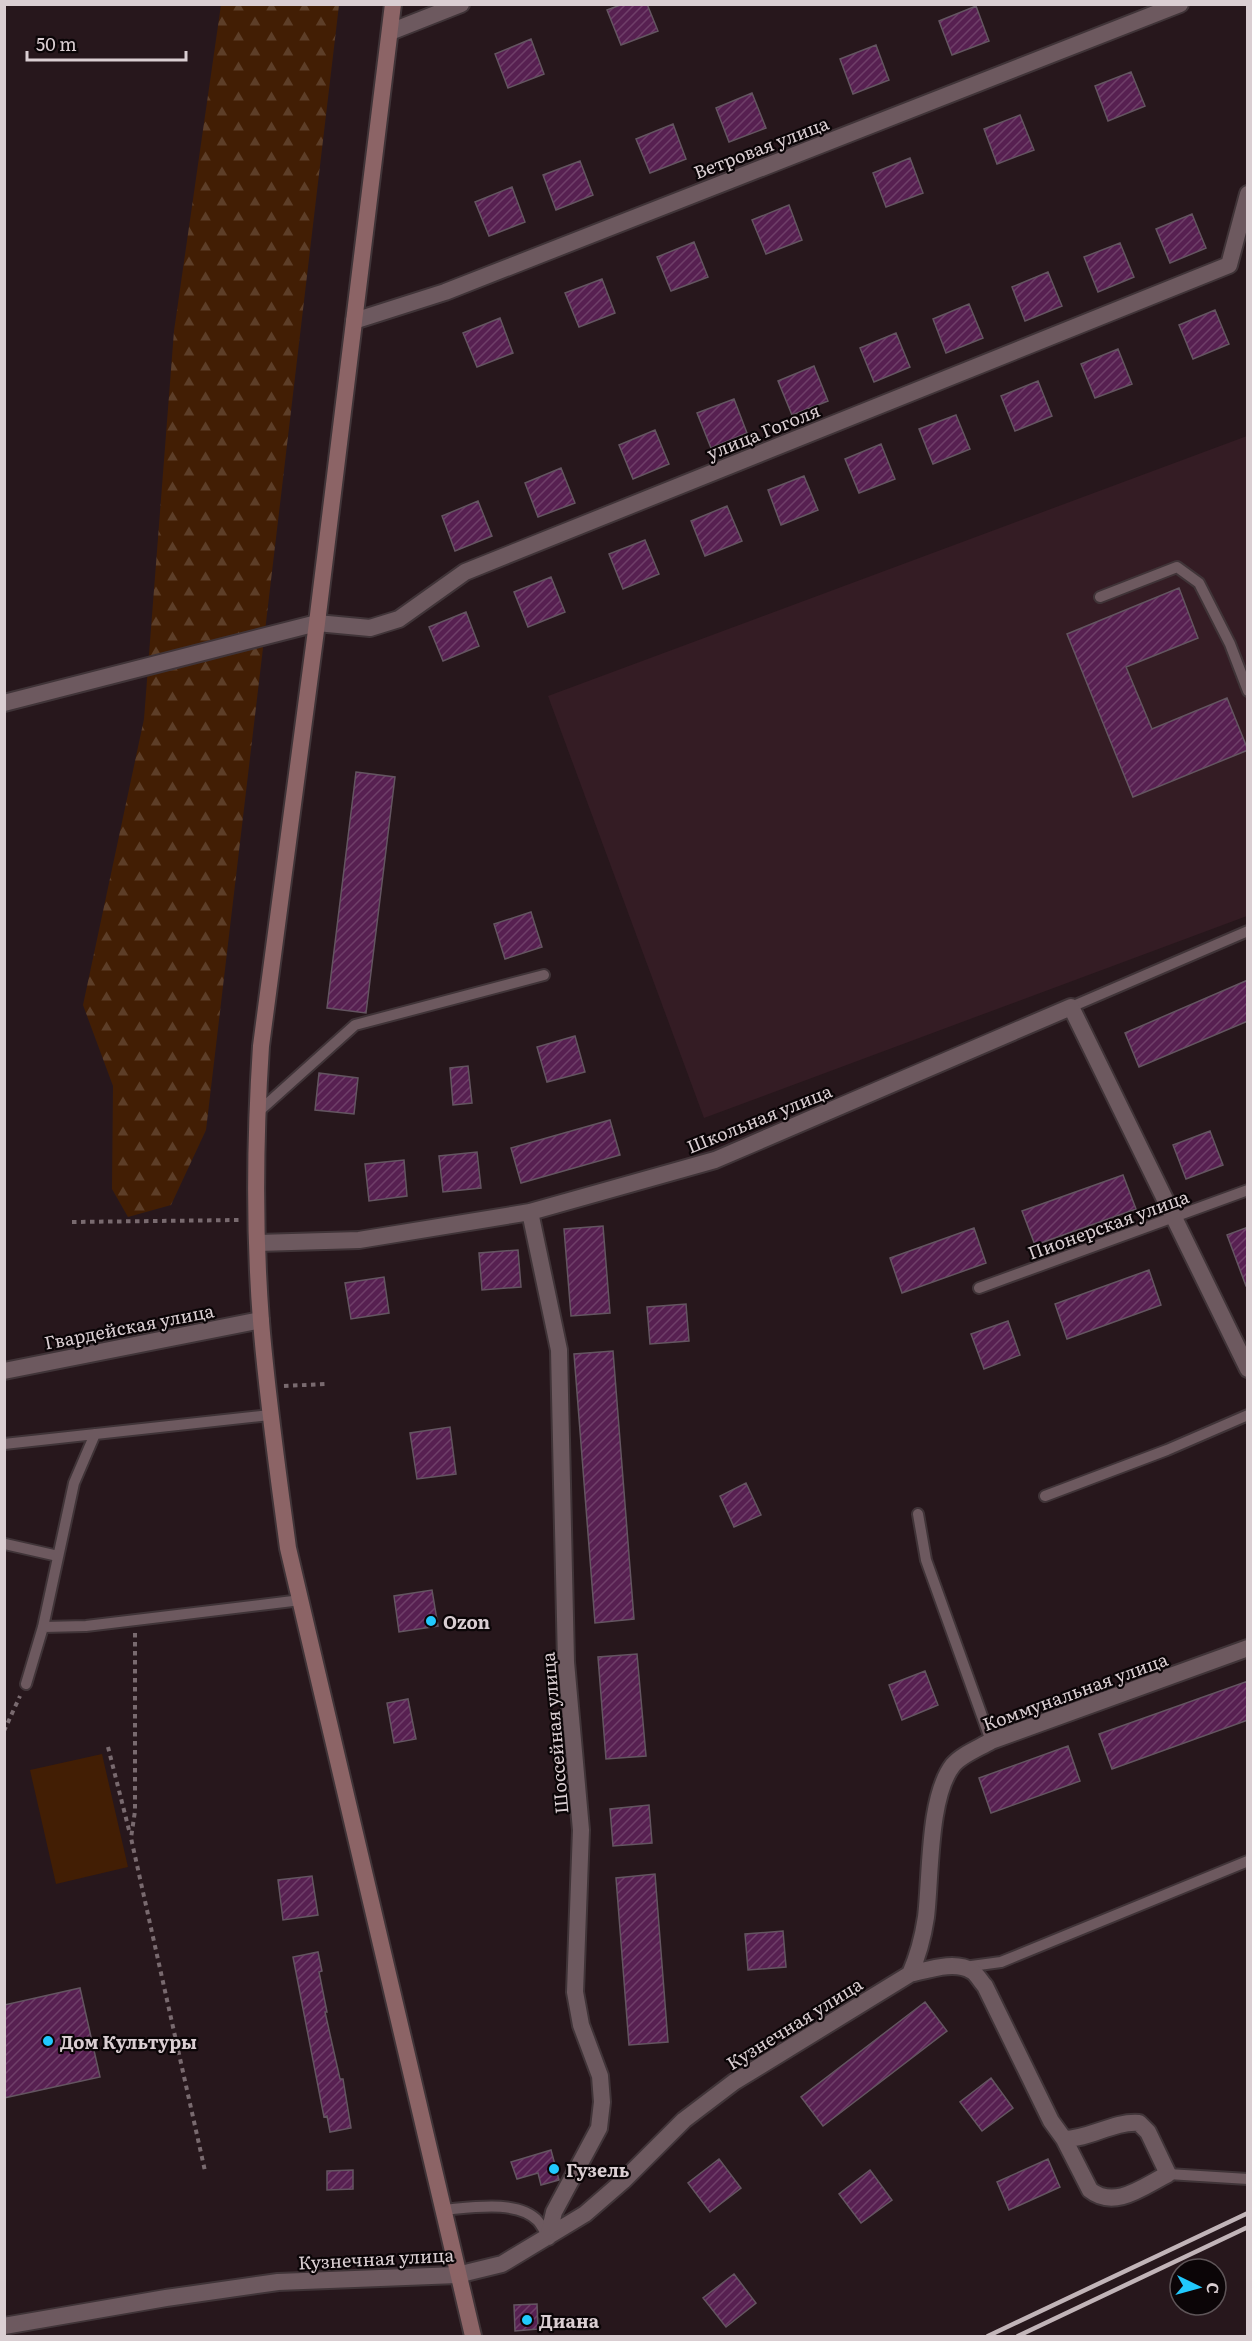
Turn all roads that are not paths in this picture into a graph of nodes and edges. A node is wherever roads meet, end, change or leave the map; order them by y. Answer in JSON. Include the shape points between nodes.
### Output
{"nodes":[{"id":1,"x":393,"y":4,"type":"edge"},
{"id":2,"x":461,"y":4,"type":"edge"},
{"id":3,"x":1180,"y":4,"type":"edge"},
{"id":4,"x":390,"y":32,"type":"junction"},
{"id":5,"x":1248,"y":194,"type":"edge"},
{"id":6,"x":354,"y":321,"type":"junction"},
{"id":7,"x":1100,"y":597,"type":"dead end"},
{"id":8,"x":317,"y":623,"type":"junction"},
{"id":9,"x":1248,"y":691,"type":"edge"},
{"id":10,"x":4,"y":703,"type":"edge"},
{"id":11,"x":1248,"y":931,"type":"edge"},
{"id":12,"x":544,"y":975,"type":"dead end"},
{"id":13,"x":1071,"y":1007,"type":"junction"},
{"id":14,"x":257,"y":1113,"type":"junction"},
{"id":15,"x":1248,"y":1190,"type":"edge"},
{"id":16,"x":530,"y":1212,"type":"junction"},
{"id":17,"x":1174,"y":1218,"type":"junction"},
{"id":18,"x":258,"y":1242,"type":"junction"},
{"id":19,"x":979,"y":1288,"type":"dead end"},
{"id":20,"x":261,"y":1320,"type":"junction"},
{"id":21,"x":1248,"y":1369,"type":"edge"},
{"id":22,"x":4,"y":1371,"type":"edge"},
{"id":23,"x":1248,"y":1414,"type":"edge"},
{"id":24,"x":270,"y":1415,"type":"junction"},
{"id":25,"x":95,"y":1434,"type":"junction"},
{"id":26,"x":4,"y":1444,"type":"edge"},
{"id":27,"x":1045,"y":1496,"type":"dead end"},
{"id":28,"x":918,"y":1514,"type":"dead end"},
{"id":29,"x":5,"y":1544,"type":"edge"},
{"id":30,"x":58,"y":1556,"type":"junction"},
{"id":31,"x":301,"y":1600,"type":"junction"},
{"id":32,"x":43,"y":1627,"type":"junction"},
{"id":33,"x":1248,"y":1648,"type":"edge"},
{"id":34,"x":26,"y":1684,"type":"road end"},
{"id":35,"x":991,"y":1741,"type":"junction"},
{"id":36,"x":1248,"y":1861,"type":"edge"},
{"id":37,"x":960,"y":1967,"type":"junction"},
{"id":38,"x":910,"y":1974,"type":"junction"},
{"id":39,"x":1064,"y":2139,"type":"junction"},
{"id":40,"x":1168,"y":2174,"type":"junction"},
{"id":41,"x":1248,"y":2179,"type":"edge"},
{"id":42,"x":442,"y":2210,"type":"junction"},
{"id":43,"x":548,"y":2237,"type":"junction"},
{"id":44,"x":457,"y":2275,"type":"junction"},
{"id":45,"x":4,"y":2326,"type":"edge"},
{"id":46,"x":473,"y":2337,"type":"edge"}],
"edges":[{"from":1,"to":4,"type":"main road"},
{"from":2,"to":4,"type":"street"},
{"from":3,"to":6,"type":"street","name":"Ветровая улица","via":[[445,292]]},
{"from":4,"to":6,"type":"main road"},
{"from":5,"to":8,"type":"street","name":"улица Гоголя","via":[[1229,265],[465,573],[399,619],[370,628]]},
{"from":6,"to":8,"type":"main road"},
{"from":7,"to":9,"type":"lane","via":[[1176,567],[1199,583],[1230,644]]},
{"from":8,"to":10,"type":"street","name":"улица Гоголя"},
{"from":8,"to":14,"type":"main road","via":[[261,1046]]},
{"from":11,"to":13,"type":"lane","name":"Школьная улица"},
{"from":12,"to":14,"type":"lane","via":[[355,1025]]},
{"from":13,"to":16,"type":"street","name":"Школьная улица","via":[[716,1160]]},
{"from":13,"to":17,"type":"street"},
{"from":14,"to":18,"type":"main road"},
{"from":15,"to":17,"type":"lane","name":"Пионерская улица"},
{"from":16,"to":18,"type":"street","name":"Школьная улица","via":[[360,1240]]},
{"from":16,"to":43,"type":"street","name":"Шоссейная улица","via":[[559,1350],[566,1662],[581,1830],[575,1992],[581,2025],[600,2076],[602,2103],[599,2128],[554,2212]]},
{"from":17,"to":19,"type":"lane","name":"Пионерская улица"},
{"from":17,"to":21,"type":"street"},
{"from":18,"to":20,"type":"main road"},
{"from":20,"to":22,"type":"street","name":"Гвардейская улица"},
{"from":20,"to":24,"type":"main road"},
{"from":23,"to":27,"type":"lane","via":[[1167,1450]]},
{"from":24,"to":25,"type":"lane"},
{"from":24,"to":31,"type":"main road","via":[[288,1548]]},
{"from":25,"to":26,"type":"lane"},
{"from":25,"to":30,"type":"lane","via":[[74,1483]]},
{"from":28,"to":35,"type":"lane","via":[[926,1560]]},
{"from":29,"to":30,"type":"lane"},
{"from":30,"to":32,"type":"lane"},
{"from":31,"to":32,"type":"lane","via":[[86,1626]]},
{"from":31,"to":42,"type":"main road"},
{"from":32,"to":34,"type":"lane"},
{"from":33,"to":35,"type":"street","name":"Коммунальная улица"},
{"from":35,"to":38,"type":"street","name":"Коммунальная улица","via":[[955,1762],[945,1776],[935,1814],[926,1918]]},
{"from":36,"to":37,"type":"lane","via":[[1001,1962]]},
{"from":37,"to":38,"type":"street","name":"Кузнечная улица","via":[[938,1967]]},
{"from":37,"to":39,"type":"street","via":[[972,1971],[985,1986],[1051,2121]]},
{"from":38,"to":43,"type":"street","name":"Кузнечная улица","via":[[735,2082],[684,2120],[585,2214]]},
{"from":39,"to":40,"type":"street","via":[[1077,2139],[1126,2122],[1139,2123],[1148,2132]]},
{"from":39,"to":40,"type":"street","via":[[1090,2190],[1098,2196],[1122,2197]]},
{"from":40,"to":41,"type":"lane"},
{"from":42,"to":43,"type":"lane","via":[[500,2206],[537,2220]]},
{"from":42,"to":44,"type":"main road"},
{"from":43,"to":44,"type":"street","name":"Кузнечная улица","via":[[502,2264]]},
{"from":44,"to":45,"type":"street","name":"Кузнечная улица","via":[[278,2282]]},
{"from":44,"to":46,"type":"main road"}]}
